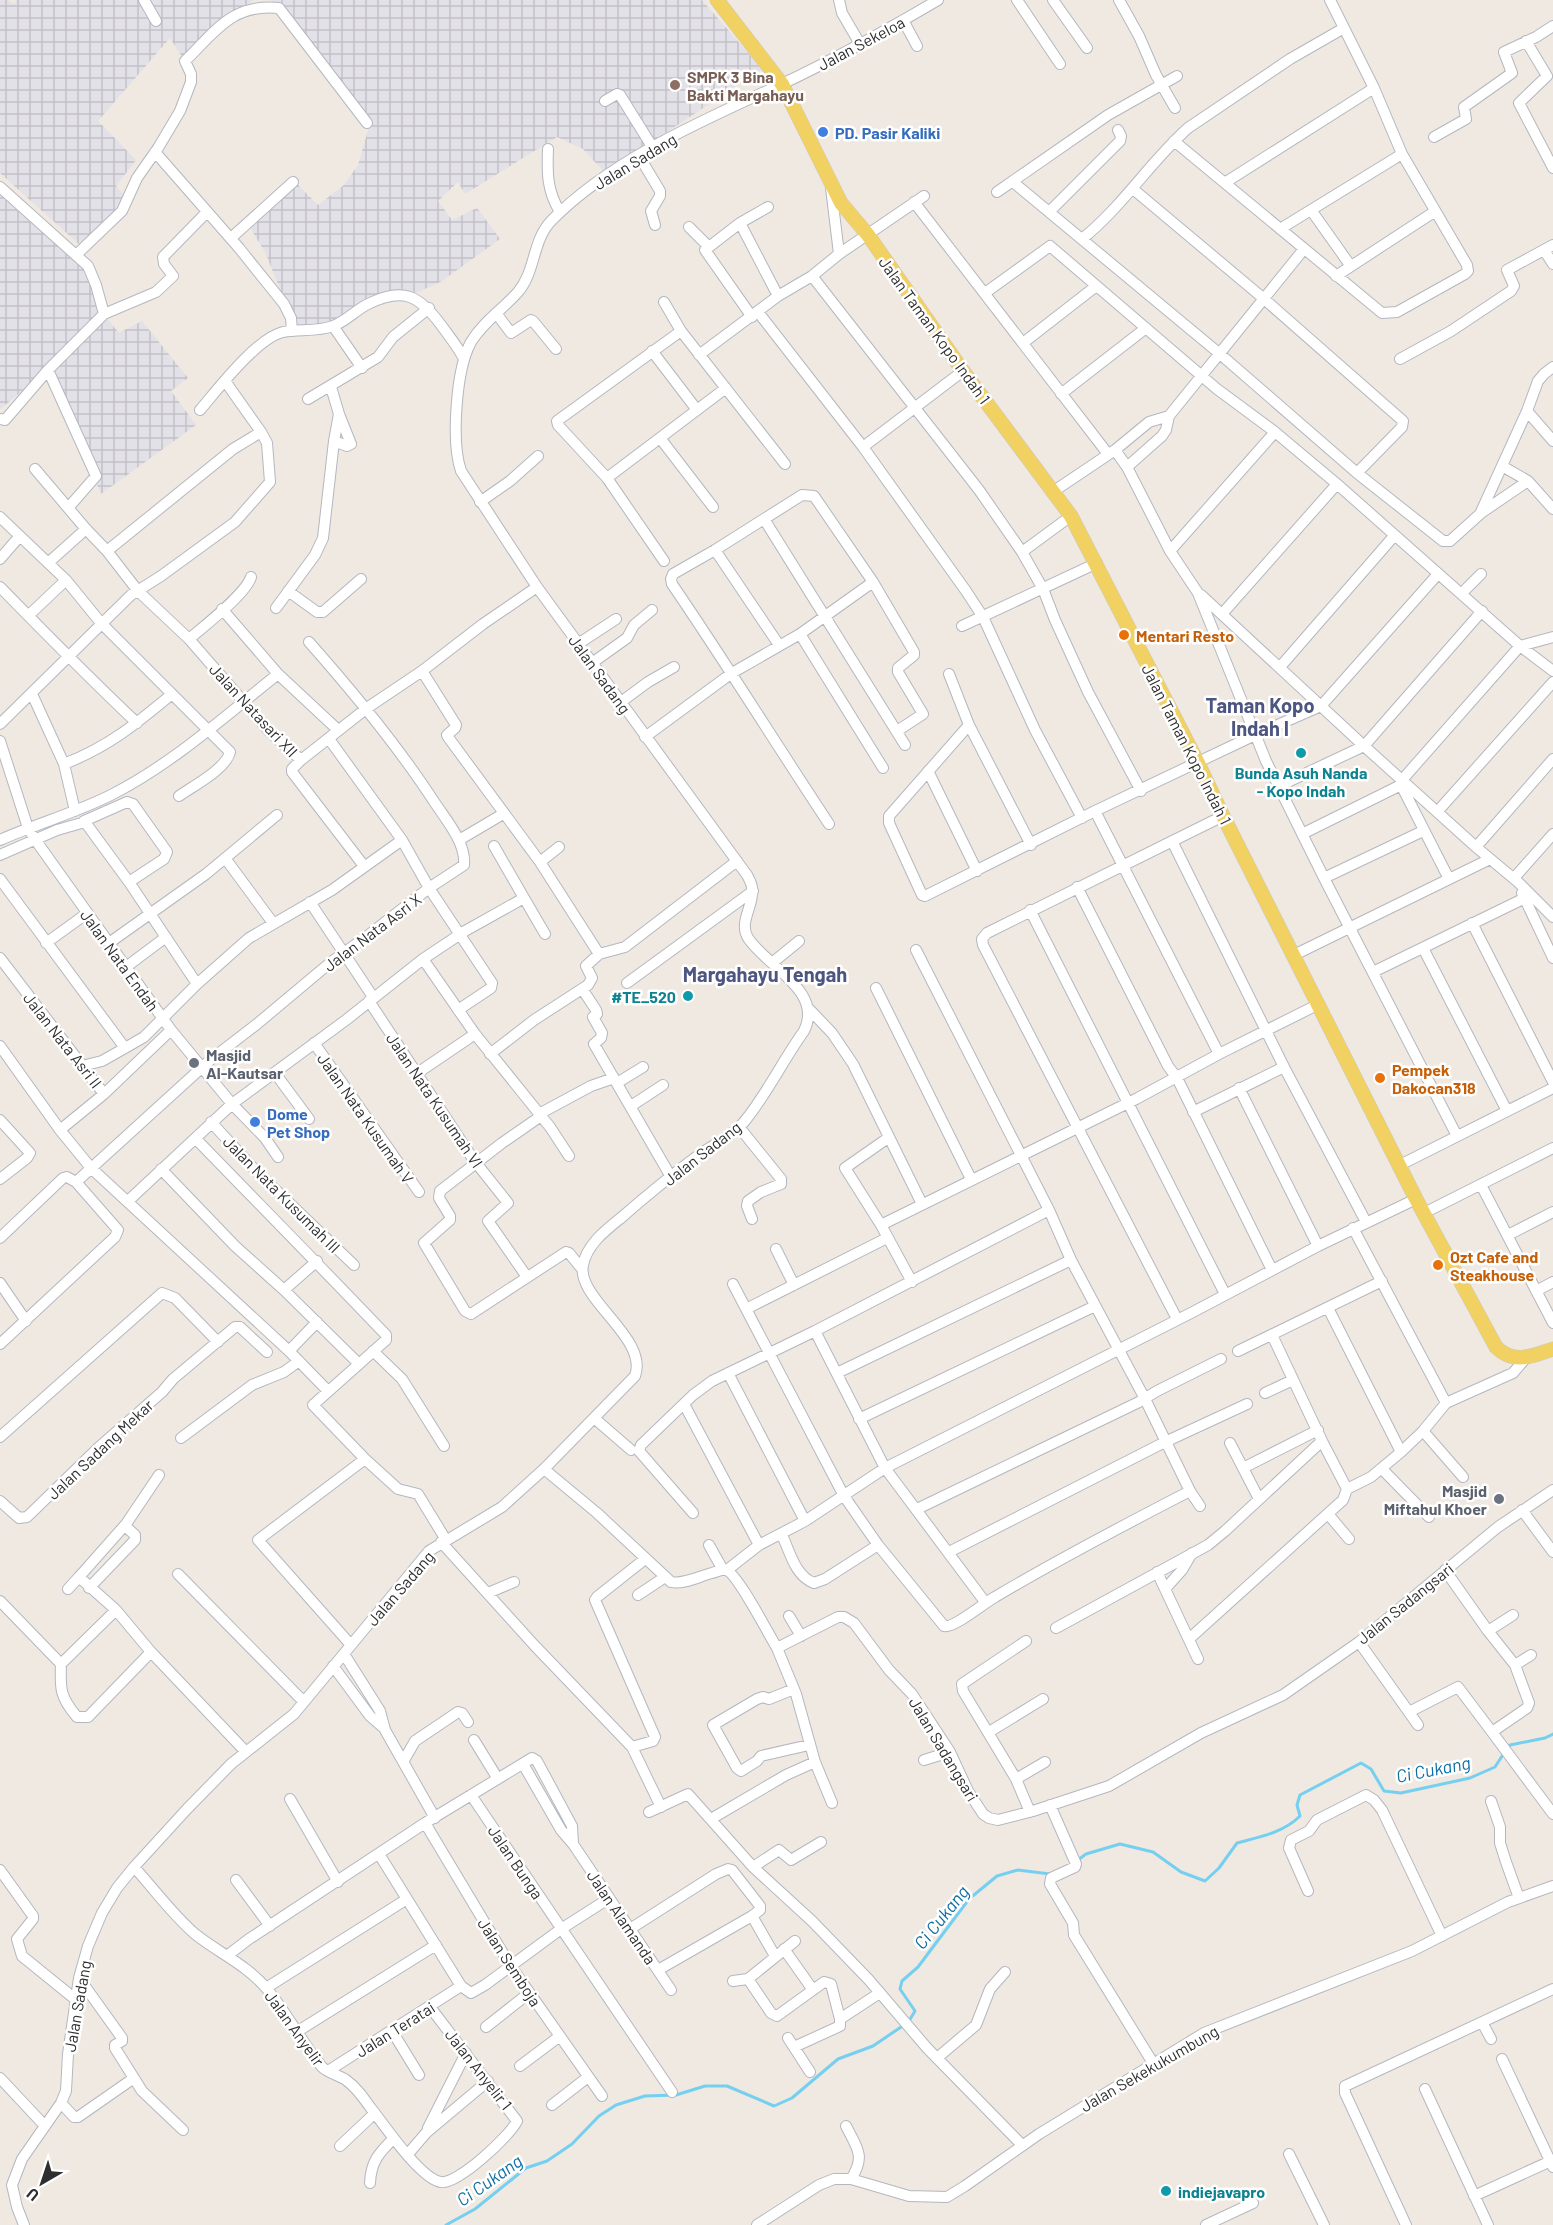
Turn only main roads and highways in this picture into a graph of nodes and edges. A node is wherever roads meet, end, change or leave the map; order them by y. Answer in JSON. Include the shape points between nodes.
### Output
{"nodes":[{"id":1,"x":717,"y":0,"type":"edge"},
{"id":2,"x":1553,"y":1349,"type":"edge"}],
"edges":[{"from":1,"to":2,"type":"main road","name":"Jalan Taman Kopo Indah 1","via":[[782,84],[841,203],[1071,516],[1416,1199],[1496,1347],[1509,1356],[1525,1359]]}]}
